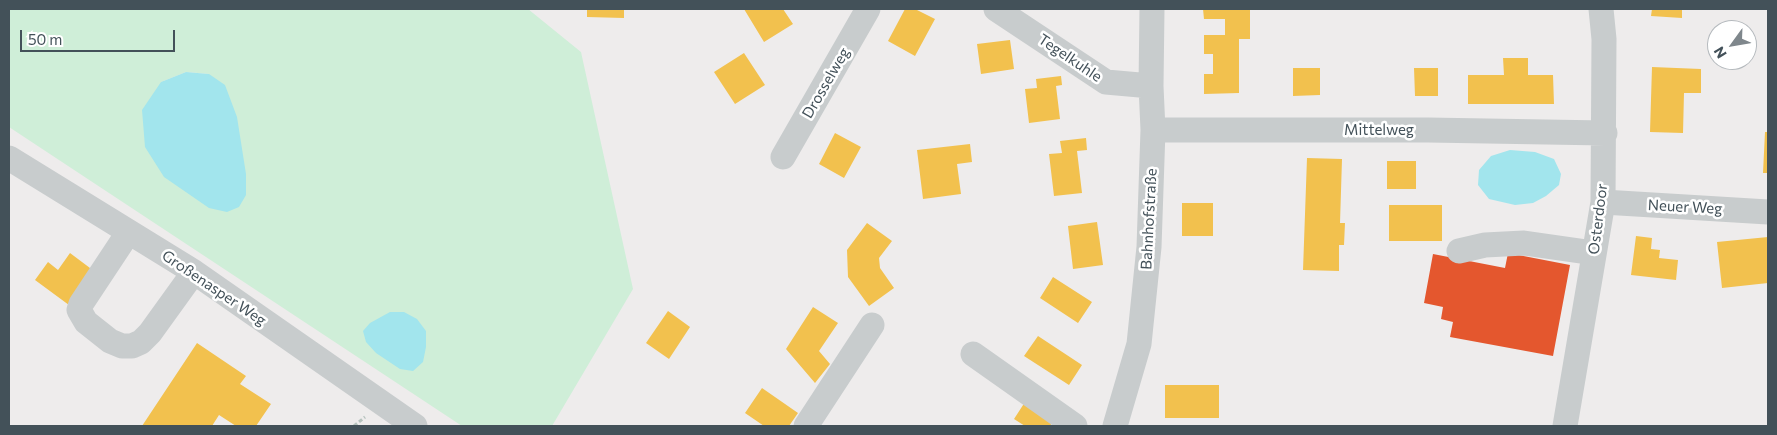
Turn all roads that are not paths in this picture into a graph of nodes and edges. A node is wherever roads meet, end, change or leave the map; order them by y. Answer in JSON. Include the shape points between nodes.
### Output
{"nodes":[{"id":1,"x":868,"y":9,"type":"edge"},
{"id":2,"x":996,"y":9,"type":"edge"},
{"id":3,"x":1152,"y":9,"type":"edge"},
{"id":4,"x":1601,"y":9,"type":"edge"},
{"id":5,"x":1151,"y":86,"type":"junction"},
{"id":6,"x":1153,"y":130,"type":"junction"},
{"id":7,"x":1604,"y":133,"type":"junction"},
{"id":8,"x":783,"y":157,"type":"dead end"},
{"id":9,"x":9,"y":158,"type":"edge"},
{"id":10,"x":1603,"y":202,"type":"junction"},
{"id":11,"x":1768,"y":212,"type":"edge"},
{"id":12,"x":128,"y":233,"type":"junction"},
{"id":13,"x":1459,"y":251,"type":"dead end"},
{"id":14,"x":1594,"y":253,"type":"junction"},
{"id":15,"x":194,"y":272,"type":"junction"},
{"id":16,"x":872,"y":325,"type":"dead end"},
{"id":17,"x":973,"y":354,"type":"dead end"},
{"id":18,"x":415,"y":426,"type":"edge"},
{"id":19,"x":806,"y":426,"type":"edge"},
{"id":20,"x":1076,"y":426,"type":"edge"},
{"id":21,"x":1116,"y":426,"type":"edge"},
{"id":22,"x":1565,"y":426,"type":"edge"}],
"edges":[{"from":1,"to":8,"type":"street","name":"Drosselweg"},
{"from":2,"to":5,"type":"street","name":"Tegelkuhle","via":[[1106,82]]},
{"from":3,"to":5,"type":"street","name":"Bahnhofstraße"},
{"from":4,"to":7,"type":"street","name":"Osterdoor"},
{"from":5,"to":6,"type":"street","name":"Bahnhofstraße"},
{"from":6,"to":7,"type":"street","name":"Mittelweg"},
{"from":6,"to":21,"type":"street","name":"Bahnhofstraße","via":[[1149,247],[1139,344]]},
{"from":7,"to":10,"type":"street","name":"Osterdoor"},
{"from":9,"to":12,"type":"street","name":"Großenasper Weg"},
{"from":10,"to":11,"type":"street","name":"Neuer Weg"},
{"from":10,"to":14,"type":"street","name":"Osterdoor"},
{"from":12,"to":15,"type":"street","name":"Großenasper Weg"},
{"from":12,"to":15,"type":"street","via":[[80,304],[80,315],[110,341],[122,346],[141,342]]},
{"from":13,"to":14,"type":"street","via":[[1485,245],[1524,243]]},
{"from":14,"to":22,"type":"street","name":"Osterdoor"},
{"from":15,"to":18,"type":"street","name":"Großenasper Weg"},
{"from":16,"to":19,"type":"street"},
{"from":17,"to":20,"type":"street"}]}
